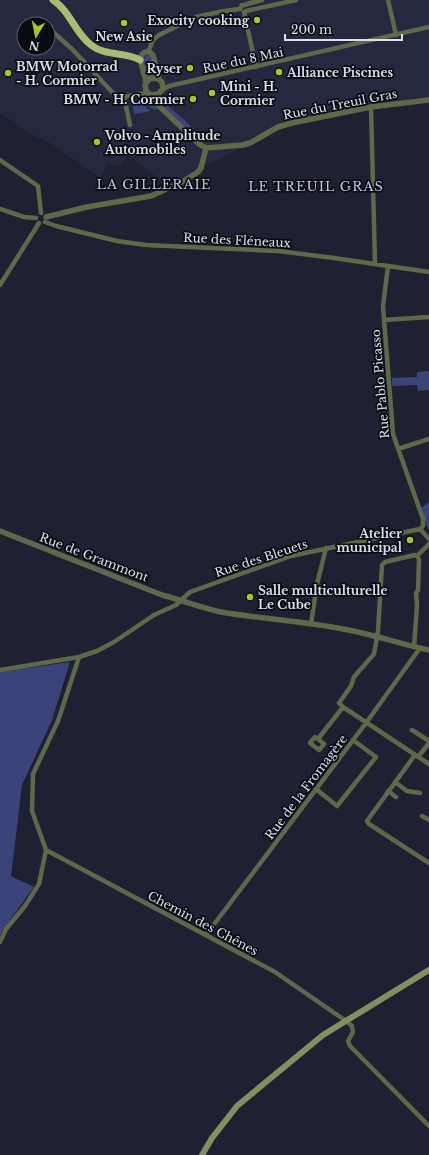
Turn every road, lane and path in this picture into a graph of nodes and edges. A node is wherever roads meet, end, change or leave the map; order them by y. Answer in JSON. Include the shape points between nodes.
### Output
{"nodes":[{"id":1,"x":53,"y":0,"type":"edge"},
{"id":2,"x":262,"y":0,"type":"edge"},
{"id":3,"x":296,"y":0,"type":"edge"},
{"id":4,"x":388,"y":0,"type":"edge"},
{"id":5,"x":243,"y":9,"type":"junction"},
{"id":6,"x":429,"y":27,"type":"edge"},
{"id":7,"x":56,"y":35,"type":"edge"},
{"id":8,"x":396,"y":35,"type":"junction"},
{"id":9,"x":148,"y":52,"type":"junction"},
{"id":10,"x":140,"y":60,"type":"junction"},
{"id":11,"x":256,"y":67,"type":"junction"},
{"id":12,"x":161,"y":81,"type":"junction"},
{"id":13,"x":178,"y":84,"type":"junction"},
{"id":14,"x":145,"y":85,"type":"junction"},
{"id":15,"x":161,"y":92,"type":"junction"},
{"id":16,"x":138,"y":94,"type":"junction"},
{"id":17,"x":149,"y":94,"type":"junction"},
{"id":18,"x":124,"y":96,"type":"junction"},
{"id":19,"x":429,"y":100,"type":"edge"},
{"id":20,"x":371,"y":107,"type":"junction"},
{"id":21,"x":161,"y":108,"type":"junction"},
{"id":22,"x":130,"y":125,"type":"dead end"},
{"id":23,"x":206,"y":148,"type":"junction"},
{"id":24,"x":0,"y":160,"type":"edge"},
{"id":25,"x":0,"y":209,"type":"edge"},
{"id":26,"x":44,"y":217,"type":"junction"},
{"id":27,"x":36,"y":218,"type":"junction"},
{"id":28,"x":39,"y":223,"type":"junction"},
{"id":29,"x":375,"y":263,"type":"junction"},
{"id":30,"x":388,"y":266,"type":"junction"},
{"id":31,"x":429,"y":272,"type":"edge"},
{"id":32,"x":0,"y":285,"type":"edge"},
{"id":33,"x":429,"y":317,"type":"edge"},
{"id":34,"x":384,"y":320,"type":"junction"},
{"id":35,"x":429,"y":439,"type":"edge"},
{"id":36,"x":398,"y":449,"type":"junction"},
{"id":37,"x":420,"y":529,"type":"junction"},
{"id":38,"x":0,"y":531,"type":"edge"},
{"id":39,"x":429,"y":539,"type":"edge"},
{"id":40,"x":429,"y":544,"type":"edge"},
{"id":41,"x":326,"y":548,"type":"junction"},
{"id":42,"x":417,"y":556,"type":"junction"},
{"id":43,"x":181,"y":599,"type":"junction"},
{"id":44,"x":311,"y":624,"type":"junction"},
{"id":45,"x":377,"y":637,"type":"junction"},
{"id":46,"x":414,"y":647,"type":"junction"},
{"id":47,"x":420,"y":648,"type":"junction"},
{"id":48,"x":429,"y":650,"type":"edge"},
{"id":49,"x":79,"y":658,"type":"junction"},
{"id":50,"x":0,"y":670,"type":"edge"},
{"id":51,"x":343,"y":706,"type":"junction"},
{"id":52,"x":366,"y":723,"type":"junction"},
{"id":53,"x":412,"y":730,"type":"dead end"},
{"id":54,"x":318,"y":739,"type":"dead end"},
{"id":55,"x":353,"y":740,"type":"junction"},
{"id":56,"x":429,"y":742,"type":"edge"},
{"id":57,"x":416,"y":756,"type":"junction"},
{"id":58,"x":429,"y":764,"type":"edge"},
{"id":59,"x":395,"y":782,"type":"junction"},
{"id":60,"x":316,"y":790,"type":"junction"},
{"id":61,"x":388,"y":791,"type":"junction"},
{"id":62,"x":420,"y":794,"type":"dead end"},
{"id":63,"x":396,"y":797,"type":"dead end"},
{"id":64,"x":422,"y":816,"type":"dead end"},
{"id":65,"x":429,"y":820,"type":"edge"},
{"id":66,"x":46,"y":850,"type":"junction"},
{"id":67,"x":429,"y":863,"type":"edge"},
{"id":68,"x":206,"y":935,"type":"junction"},
{"id":69,"x":0,"y":942,"type":"edge"},
{"id":70,"x":429,"y":970,"type":"edge"},
{"id":71,"x":346,"y":1021,"type":"junction"},
{"id":72,"x":429,"y":1126,"type":"edge"},
{"id":73,"x":202,"y":1155,"type":"edge"}],
"edges":[{"from":1,"to":10,"type":"highway","via":[[92,45],[106,53]]},
{"from":2,"to":5,"type":"street","via":[[247,4]]},
{"from":3,"to":5,"type":"street"},
{"from":4,"to":8,"type":"street"},
{"from":5,"to":9,"type":"street","via":[[196,18],[159,35],[153,40]]},
{"from":5,"to":11,"type":"street"},
{"from":6,"to":8,"type":"street","name":"Rue du 8 Mai"},
{"from":7,"to":18,"type":"street","via":[[110,91],[115,95]]},
{"from":8,"to":11,"type":"street","name":"Rue du 8 Mai"},
{"from":9,"to":10,"type":"street","via":[[142,54]]},
{"from":9,"to":12,"type":"street","via":[[154,56]]},
{"from":10,"to":14,"type":"street"},
{"from":11,"to":13,"type":"street","name":"Rue du 8 Mai"},
{"from":12,"to":13,"type":"street"},
{"from":12,"to":14,"type":"street","via":[[151,78]]},
{"from":12,"to":15,"type":"street"},
{"from":13,"to":15,"type":"street","via":[[169,86]]},
{"from":14,"to":16,"type":"street"},
{"from":14,"to":17,"type":"street"},
{"from":15,"to":17,"type":"street"},
{"from":15,"to":21,"type":"street"},
{"from":16,"to":17,"type":"street"},
{"from":16,"to":18,"type":"street"},
{"from":17,"to":21,"type":"street"},
{"from":18,"to":22,"type":"street"},
{"from":19,"to":20,"type":"street","name":"Rue du Treuil Gras"},
{"from":20,"to":23,"type":"street","name":"Rue du Treuil Gras","via":[[292,123],[243,145]]},
{"from":20,"to":29,"type":"street"},
{"from":21,"to":23,"type":"street"},
{"from":23,"to":26,"type":"street","via":[[198,172],[160,193]]},
{"from":24,"to":26,"type":"street","via":[[38,186]]},
{"from":25,"to":27,"type":"street"},
{"from":26,"to":27,"type":"street","via":[[37,215]]},
{"from":26,"to":28,"type":"street","via":[[43,223]]},
{"from":26,"to":29,"type":"street","name":"Rue des Fléneaux","via":[[51,225],[117,241],[146,245],[278,252]]},
{"from":27,"to":28,"type":"street"},
{"from":28,"to":32,"type":"street"},
{"from":29,"to":30,"type":"street","name":"Rue des Fléneaux"},
{"from":30,"to":31,"type":"street","name":"Rue des Fléneaux"},
{"from":30,"to":34,"type":"street","name":"Rue Pablo Picasso","via":[[383,297]]},
{"from":33,"to":34,"type":"street"},
{"from":34,"to":36,"type":"street","name":"Rue Pablo Picasso","via":[[393,434]]},
{"from":35,"to":36,"type":"street"},
{"from":36,"to":37,"type":"street","name":"Rue Pablo Picasso","via":[[423,519],[423,526]]},
{"from":37,"to":39,"type":"street"},
{"from":37,"to":41,"type":"street","name":"Rue des Bleuets"},
{"from":38,"to":43,"type":"street","name":"Rue de Grammont","via":[[162,595]]},
{"from":40,"to":42,"type":"street"},
{"from":41,"to":43,"type":"street","name":"Rue des Bleuets","via":[[291,556],[242,573],[190,592]]},
{"from":41,"to":44,"type":"street"},
{"from":42,"to":45,"type":"street","via":[[385,562],[382,565]]},
{"from":42,"to":46,"type":"street","via":[[419,560]]},
{"from":43,"to":44,"type":"street","name":"Rue de Grammont","via":[[214,610]]},
{"from":43,"to":49,"type":"street","name":"Rue des Bleuets","via":[[176,605],[154,615],[114,642]]},
{"from":44,"to":45,"type":"street","name":"Rue de Grammont"},
{"from":45,"to":46,"type":"street","name":"Rue de Grammont"},
{"from":45,"to":51,"type":"street","via":[[374,654],[354,677],[339,703]]},
{"from":46,"to":47,"type":"street","name":"Rue de Grammont"},
{"from":47,"to":48,"type":"street","name":"Rue de Grammont"},
{"from":47,"to":52,"type":"street","name":"Rue de la Fromagère"},
{"from":49,"to":50,"type":"street","name":"Rue des Bleuets"},
{"from":49,"to":66,"type":"street","via":[[58,721],[33,774],[32,811]]},
{"from":51,"to":52,"type":"street"},
{"from":51,"to":54,"type":"street"},
{"from":52,"to":55,"type":"street","name":"Rue de la Fromagère"},
{"from":52,"to":57,"type":"street"},
{"from":53,"to":56,"type":"street"},
{"from":55,"to":60,"type":"street","name":"Rue de la Fromagère"},
{"from":55,"to":60,"type":"street","via":[[376,757],[337,806]]},
{"from":56,"to":57,"type":"street"},
{"from":57,"to":58,"type":"street"},
{"from":57,"to":59,"type":"street"},
{"from":59,"to":61,"type":"street"},
{"from":59,"to":62,"type":"street","via":[[407,790]]},
{"from":60,"to":68,"type":"street","name":"Rue de la Fromagère"},
{"from":61,"to":63,"type":"street"},
{"from":61,"to":67,"type":"street","via":[[368,819],[369,824]]},
{"from":64,"to":65,"type":"street"},
{"from":66,"to":68,"type":"street","name":"Chemin des Chênes"},
{"from":66,"to":69,"type":"street","via":[[39,884],[6,929]]},
{"from":68,"to":71,"type":"street","name":"Chemin des Chênes","via":[[275,972]]},
{"from":70,"to":71,"type":"main road"},
{"from":71,"to":72,"type":"street","via":[[352,1026],[353,1032],[348,1041],[350,1046]]},
{"from":71,"to":73,"type":"main road","via":[[322,1035],[237,1106]]}]}
